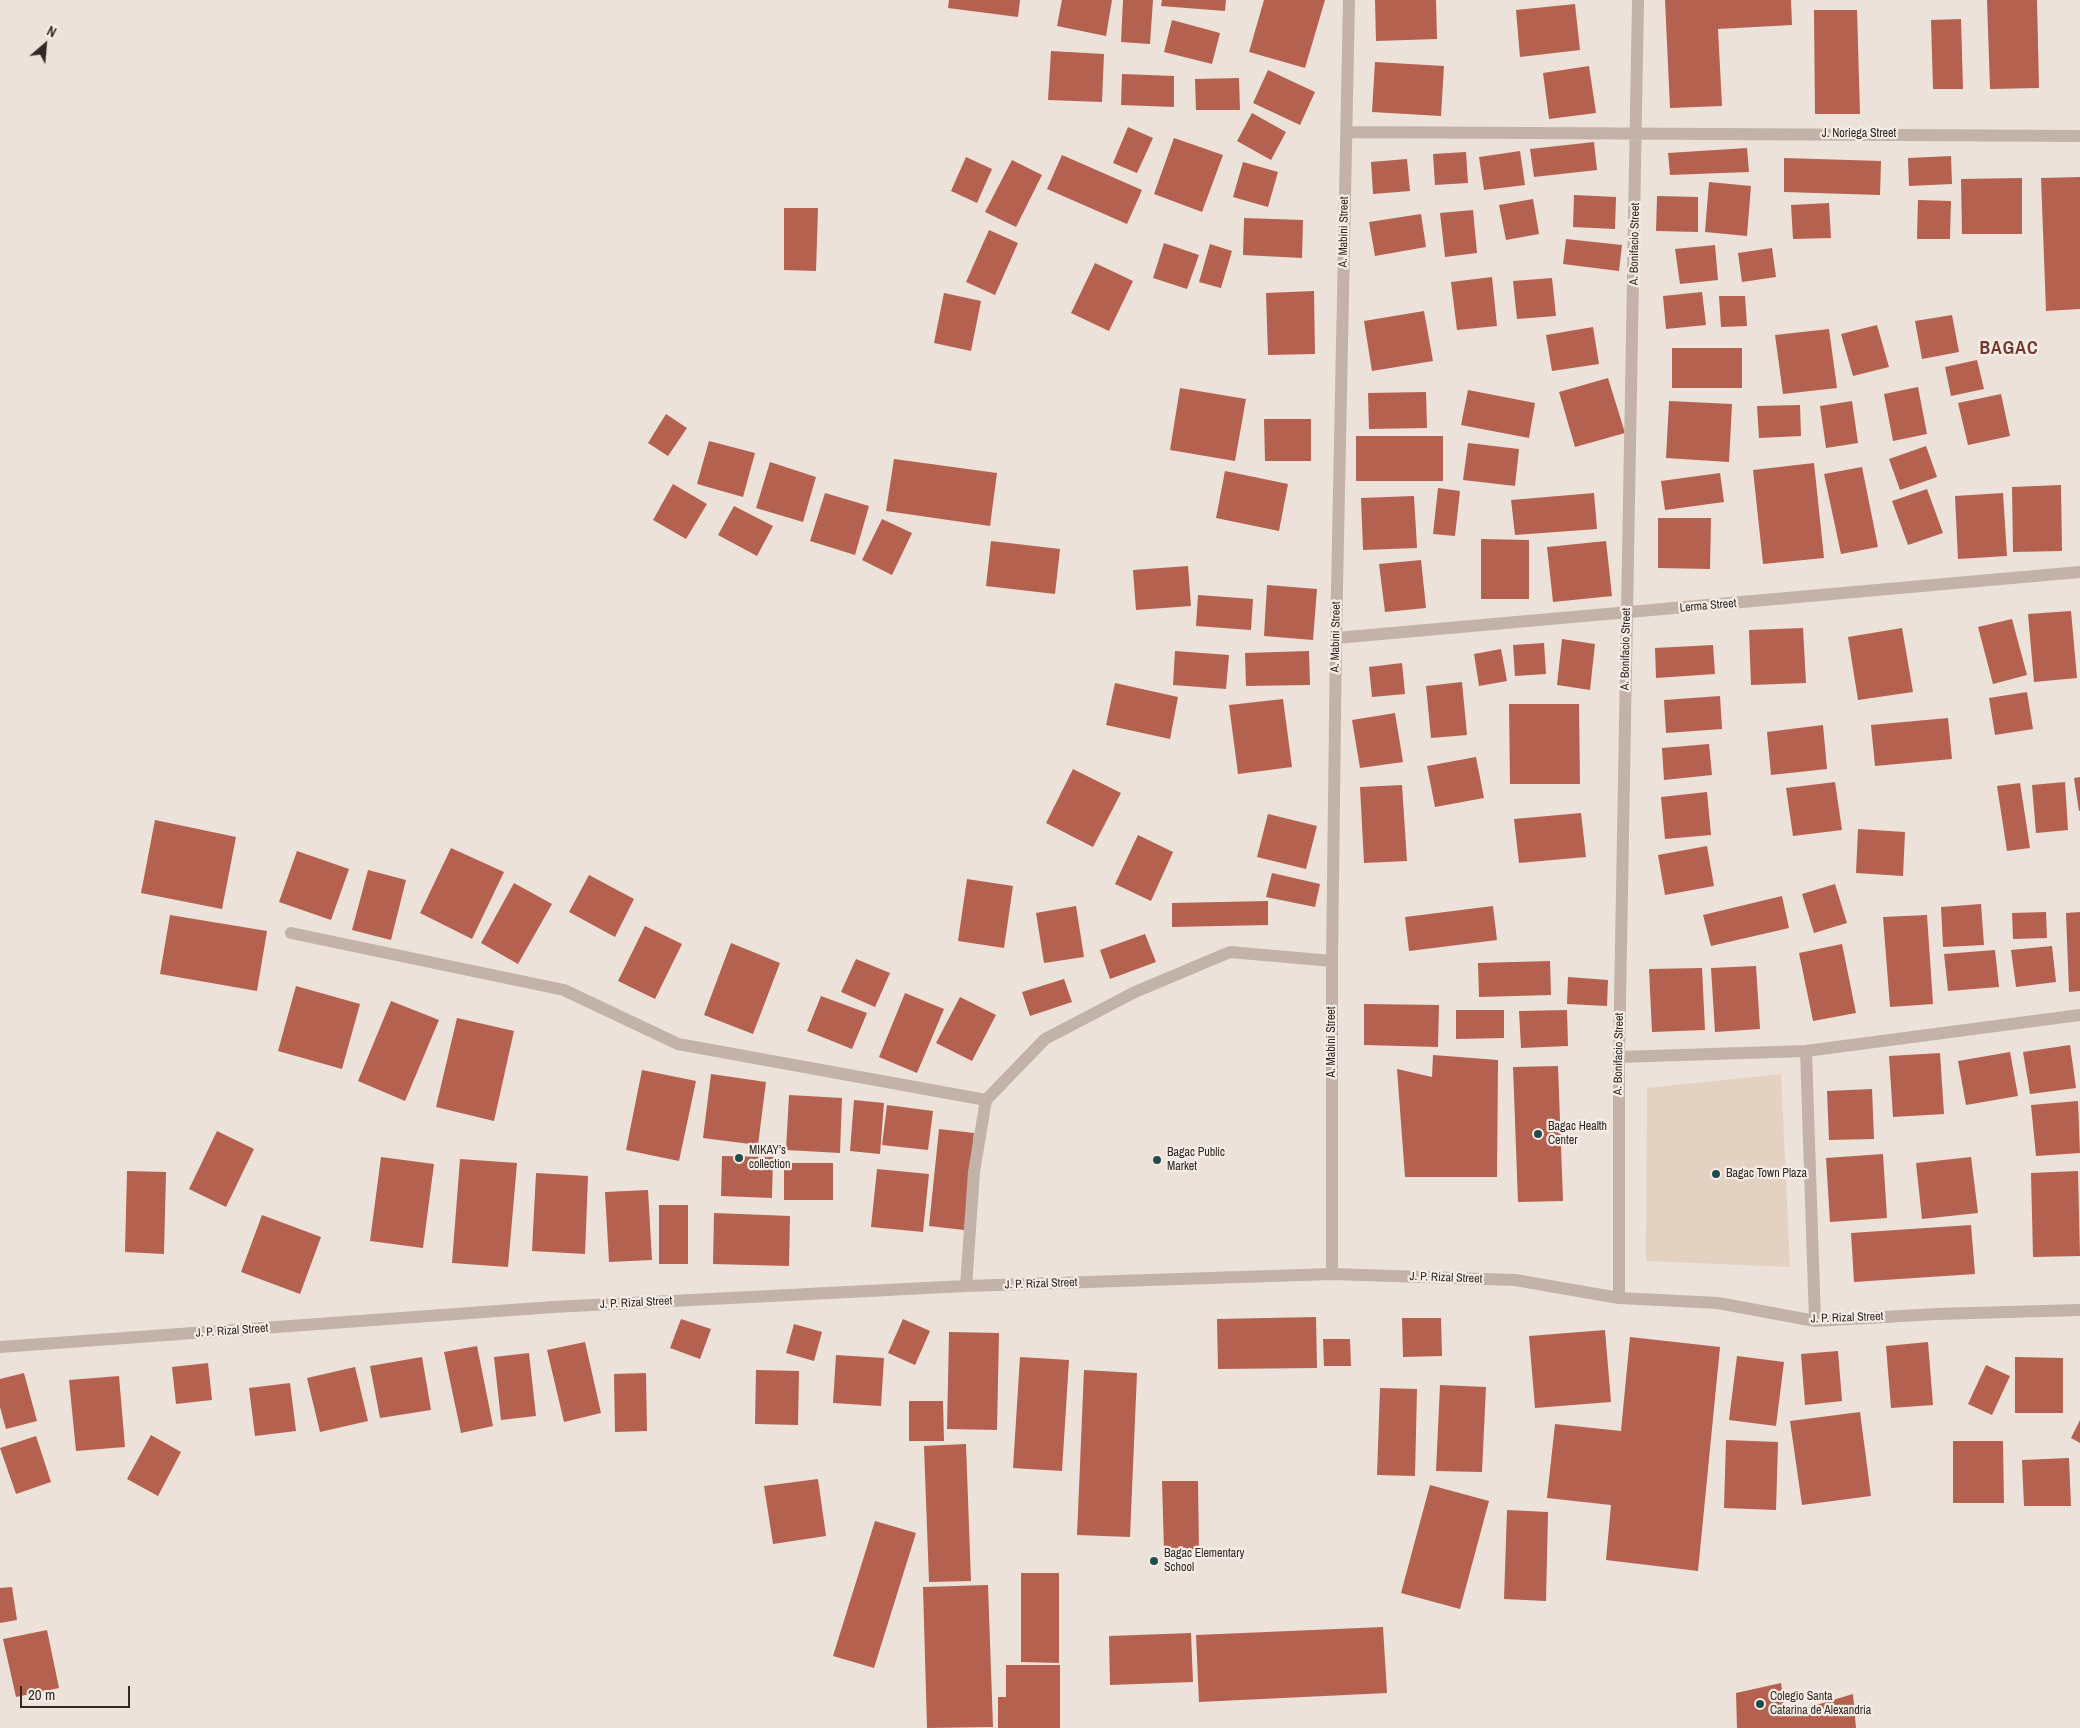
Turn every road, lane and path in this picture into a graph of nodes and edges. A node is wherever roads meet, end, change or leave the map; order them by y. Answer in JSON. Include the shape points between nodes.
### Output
{"nodes":[{"id":1,"x":1349,"y":0,"type":"edge"},
{"id":2,"x":1638,"y":0,"type":"edge"},
{"id":3,"x":1346,"y":132,"type":"junction"},
{"id":4,"x":1637,"y":133,"type":"junction"},
{"id":5,"x":2080,"y":136,"type":"edge"},
{"id":6,"x":2080,"y":572,"type":"edge"},
{"id":7,"x":1626,"y":613,"type":"junction"},
{"id":8,"x":1336,"y":638,"type":"junction"},
{"id":9,"x":291,"y":933,"type":"dead end"},
{"id":10,"x":1332,"y":961,"type":"junction"},
{"id":11,"x":2080,"y":1015,"type":"edge"},
{"id":12,"x":1806,"y":1052,"type":"junction"},
{"id":13,"x":1619,"y":1057,"type":"junction"},
{"id":14,"x":986,"y":1100,"type":"junction"},
{"id":15,"x":1332,"y":1274,"type":"junction"},
{"id":16,"x":966,"y":1286,"type":"junction"},
{"id":17,"x":1619,"y":1298,"type":"junction"},
{"id":18,"x":2080,"y":1310,"type":"edge"},
{"id":19,"x":1815,"y":1321,"type":"junction"},
{"id":20,"x":0,"y":1347,"type":"edge"}],
"edges":[{"from":1,"to":3,"type":"street","name":"A. Mabini Street"},
{"from":2,"to":4,"type":"street","name":"A. Bonifacio Street"},
{"from":3,"to":4,"type":"street","name":"J. Noriega Street"},
{"from":3,"to":8,"type":"street","name":"A. Mabini Street"},
{"from":4,"to":5,"type":"street","name":"J. Noriega Street"},
{"from":4,"to":7,"type":"street","name":"A. Bonifacio Street"},
{"from":6,"to":7,"type":"street","name":"Lerma Street"},
{"from":7,"to":8,"type":"street","name":"Lerma Street"},
{"from":7,"to":13,"type":"street","name":"A. Bonifacio Street"},
{"from":8,"to":10,"type":"street","name":"A. Mabini Street"},
{"from":9,"to":14,"type":"street","via":[[564,990],[678,1044]]},
{"from":10,"to":14,"type":"street","via":[[1230,952],[1135,992],[1044,1039]]},
{"from":10,"to":15,"type":"street","name":"A. Mabini Street"},
{"from":11,"to":12,"type":"street"},
{"from":12,"to":13,"type":"street"},
{"from":12,"to":19,"type":"street"},
{"from":13,"to":17,"type":"street","name":"A. Bonifacio Street"},
{"from":14,"to":16,"type":"street","via":[[974,1172]]},
{"from":15,"to":16,"type":"street","name":"J. P. Rizal Street"},
{"from":15,"to":17,"type":"street","name":"J. P. Rizal Street","via":[[1516,1280]]},
{"from":16,"to":20,"type":"street","name":"J. P. Rizal Street","via":[[553,1307]]},
{"from":17,"to":19,"type":"street","name":"J. P. Rizal Street","via":[[1718,1303]]},
{"from":18,"to":19,"type":"street","name":"J. P. Rizal Street"}]}
